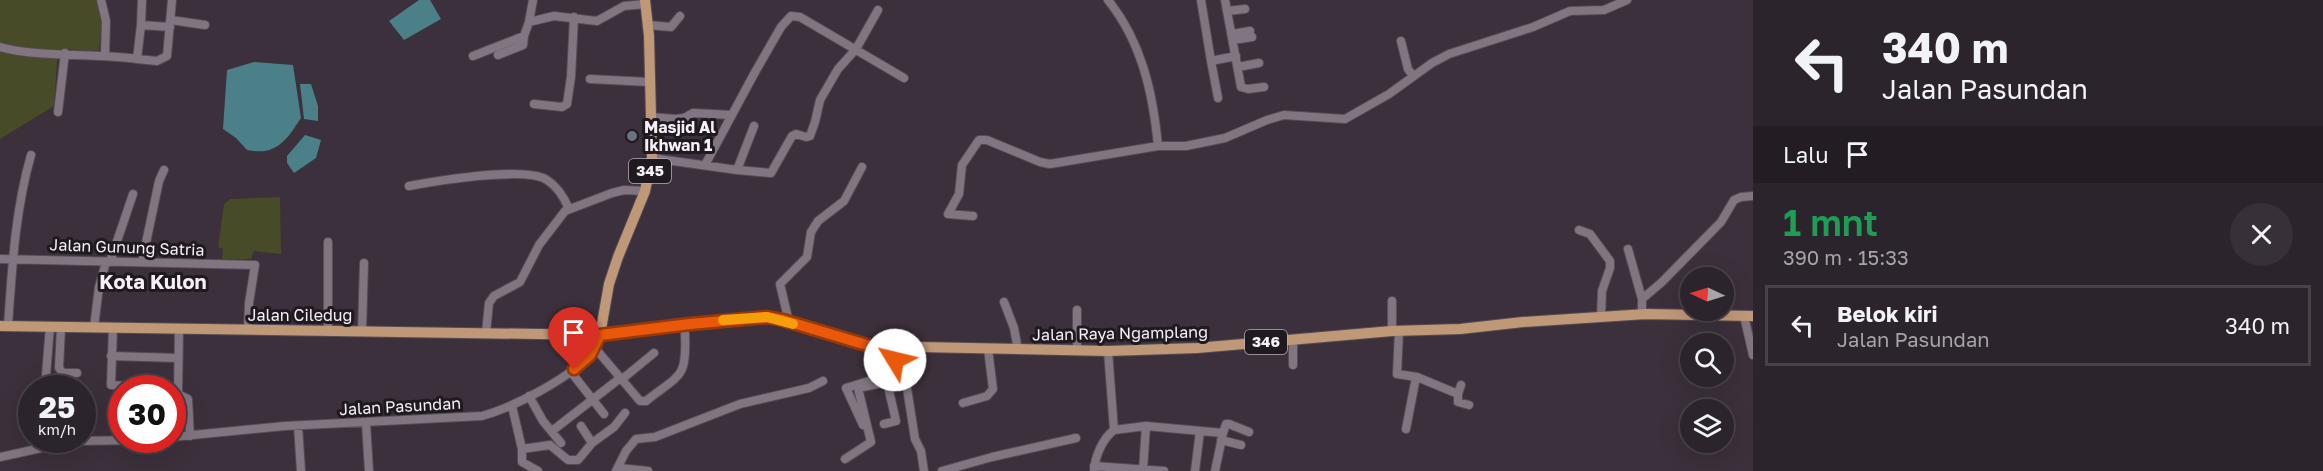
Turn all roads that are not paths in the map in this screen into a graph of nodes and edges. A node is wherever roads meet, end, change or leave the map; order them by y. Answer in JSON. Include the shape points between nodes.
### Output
{"nodes":[{"id":1,"x":101,"y":0,"type":"edge"},
{"id":2,"x":142,"y":0,"type":"edge"},
{"id":3,"x":172,"y":0,"type":"edge"},
{"id":4,"x":533,"y":0,"type":"edge"},
{"id":5,"x":1108,"y":0,"type":"edge"},
{"id":6,"x":1201,"y":0,"type":"edge"},
{"id":7,"x":1225,"y":0,"type":"edge"},
{"id":8,"x":1628,"y":0,"type":"edge"},
{"id":9,"x":645,"y":1,"type":"edge"},
{"id":10,"x":1245,"y":9,"type":"dead end"},
{"id":11,"x":878,"y":10,"type":"dead end"},
{"id":12,"x":1227,"y":11,"type":"junction"},
{"id":13,"x":680,"y":16,"type":"dead end"},
{"id":14,"x":574,"y":17,"type":"junction"},
{"id":15,"x":529,"y":22,"type":"junction"},
{"id":16,"x":170,"y":24,"type":"junction"},
{"id":17,"x":205,"y":25,"type":"dead end"},
{"id":18,"x":648,"y":25,"type":"junction"},
{"id":19,"x":141,"y":26,"type":"junction"},
{"id":20,"x":1251,"y":34,"type":"dead end"},
{"id":21,"x":524,"y":36,"type":"junction"},
{"id":22,"x":1233,"y":37,"type":"junction"},
{"id":23,"x":1401,"y":41,"type":"dead end"},
{"id":24,"x":0,"y":47,"type":"edge"},
{"id":25,"x":856,"y":49,"type":"junction"},
{"id":26,"x":65,"y":53,"type":"junction"},
{"id":27,"x":105,"y":55,"type":"junction"},
{"id":28,"x":498,"y":55,"type":"dead end"},
{"id":29,"x":473,"y":56,"type":"dead end"},
{"id":30,"x":1236,"y":56,"type":"junction"},
{"id":31,"x":137,"y":59,"type":"junction"},
{"id":32,"x":1211,"y":61,"type":"junction"},
{"id":33,"x":1259,"y":63,"type":"dead end"},
{"id":34,"x":1238,"y":67,"type":"junction"},
{"id":35,"x":1411,"y":73,"type":"junction"},
{"id":36,"x":904,"y":78,"type":"dead end"},
{"id":37,"x":590,"y":79,"type":"dead end"},
{"id":38,"x":649,"y":82,"type":"junction"},
{"id":39,"x":1264,"y":87,"type":"dead end"},
{"id":40,"x":1218,"y":98,"type":"dead end"},
{"id":41,"x":534,"y":104,"type":"dead end"},
{"id":42,"x":58,"y":112,"type":"dead end"},
{"id":43,"x":732,"y":115,"type":"junction"},
{"id":44,"x":650,"y":117,"type":"junction"},
{"id":45,"x":754,"y":126,"type":"dead end"},
{"id":46,"x":1158,"y":146,"type":"junction"},
{"id":47,"x":31,"y":155,"type":"dead end"},
{"id":48,"x":651,"y":158,"type":"junction"},
{"id":49,"x":705,"y":165,"type":"junction"},
{"id":50,"x":862,"y":167,"type":"dead end"},
{"id":51,"x":164,"y":170,"type":"dead end"},
{"id":52,"x":737,"y":170,"type":"junction"},
{"id":53,"x":409,"y":186,"type":"dead end"},
{"id":54,"x":645,"y":191,"type":"junction"},
{"id":55,"x":133,"y":194,"type":"dead end"},
{"id":56,"x":1753,"y":196,"type":"edge"},
{"id":57,"x":569,"y":209,"type":"junction"},
{"id":58,"x":973,"y":216,"type":"dead end"},
{"id":59,"x":1579,"y":230,"type":"dead end"},
{"id":60,"x":328,"y":242,"type":"dead end"},
{"id":61,"x":1628,"y":249,"type":"dead end"},
{"id":62,"x":0,"y":259,"type":"edge"},
{"id":63,"x":12,"y":259,"type":"junction"},
{"id":64,"x":108,"y":262,"type":"junction"},
{"id":65,"x":142,"y":262,"type":"junction"},
{"id":66,"x":364,"y":263,"type":"dead end"},
{"id":67,"x":1642,"y":299,"type":"junction"},
{"id":68,"x":1392,"y":301,"type":"dead end"},
{"id":69,"x":1004,"y":302,"type":"dead end"},
{"id":70,"x":1077,"y":310,"type":"dead end"},
{"id":71,"x":1646,"y":314,"type":"junction"},
{"id":72,"x":1748,"y":316,"type":"edge"},
{"id":73,"x":1601,"y":317,"type":"junction"},
{"id":74,"x":789,"y":322,"type":"junction"},
{"id":75,"x":4,"y":326,"type":"edge"},
{"id":76,"x":56,"y":327,"type":"junction"},
{"id":77,"x":94,"y":327,"type":"junction"},
{"id":78,"x":113,"y":327,"type":"junction"},
{"id":79,"x":179,"y":328,"type":"junction"},
{"id":80,"x":248,"y":330,"type":"junction"},
{"id":81,"x":328,"y":330,"type":"junction"},
{"id":82,"x":362,"y":331,"type":"junction"},
{"id":83,"x":1396,"y":331,"type":"junction"},
{"id":84,"x":486,"y":333,"type":"junction"},
{"id":85,"x":685,"y":334,"type":"dead end"},
{"id":86,"x":600,"y":335,"type":"junction"},
{"id":87,"x":1293,"y":340,"type":"junction"},
{"id":88,"x":595,"y":348,"type":"junction"},
{"id":89,"x":891,"y":348,"type":"junction"},
{"id":90,"x":913,"y":348,"type":"junction"},
{"id":91,"x":988,"y":349,"type":"junction"},
{"id":92,"x":1018,"y":350,"type":"junction"},
{"id":93,"x":1077,"y":351,"type":"junction"},
{"id":94,"x":1108,"y":351,"type":"junction"},
{"id":95,"x":654,"y":354,"type":"dead end"},
{"id":96,"x":1753,"y":355,"type":"edge"},
{"id":97,"x":111,"y":356,"type":"junction"},
{"id":98,"x":178,"y":358,"type":"junction"},
{"id":99,"x":1293,"y":365,"type":"dead end"},
{"id":100,"x":571,"y":372,"type":"junction"},
{"id":101,"x":77,"y":373,"type":"dead end"},
{"id":102,"x":47,"y":375,"type":"edge"},
{"id":103,"x":110,"y":375,"type":"edge"},
{"id":104,"x":176,"y":375,"type":"edge"},
{"id":105,"x":1416,"y":377,"type":"junction"},
{"id":106,"x":620,"y":379,"type":"junction"},
{"id":107,"x":886,"y":379,"type":"junction"},
{"id":108,"x":823,"y":381,"type":"dead end"},
{"id":109,"x":530,"y":396,"type":"junction"},
{"id":110,"x":186,"y":398,"type":"edge"},
{"id":111,"x":592,"y":399,"type":"junction"},
{"id":112,"x":963,"y":403,"type":"dead end"},
{"id":113,"x":1469,"y":405,"type":"dead end"},
{"id":114,"x":512,"y":406,"type":"junction"},
{"id":115,"x":625,"y":413,"type":"dead end"},
{"id":116,"x":604,"y":414,"type":"dead end"},
{"id":117,"x":366,"y":423,"type":"junction"},
{"id":118,"x":884,"y":424,"type":"dead end"},
{"id":119,"x":298,"y":426,"type":"junction"},
{"id":120,"x":581,"y":426,"type":"dead end"},
{"id":121,"x":1146,"y":426,"type":"junction"},
{"id":122,"x":1406,"y":429,"type":"dead end"},
{"id":123,"x":1114,"y":430,"type":"junction"},
{"id":124,"x":552,"y":431,"type":"junction"},
{"id":125,"x":1200,"y":431,"type":"junction"},
{"id":126,"x":1249,"y":432,"type":"dead end"},
{"id":127,"x":186,"y":436,"type":"edge"},
{"id":128,"x":190,"y":436,"type":"junction"},
{"id":129,"x":1222,"y":436,"type":"junction"},
{"id":130,"x":1076,"y":438,"type":"dead end"},
{"id":131,"x":561,"y":443,"type":"dead end"},
{"id":132,"x":592,"y":443,"type":"junction"},
{"id":133,"x":1241,"y":445,"type":"dead end"},
{"id":134,"x":522,"y":449,"type":"junction"},
{"id":135,"x":18,"y":451,"type":"edge"},
{"id":136,"x":0,"y":457,"type":"edge"},
{"id":137,"x":845,"y":459,"type":"dead end"},
{"id":138,"x":1094,"y":468,"type":"edge"},
{"id":139,"x":617,"y":470,"type":"edge"},
{"id":140,"x":1143,"y":470,"type":"junction"},
{"id":141,"x":301,"y":471,"type":"edge"},
{"id":142,"x":369,"y":471,"type":"edge"},
{"id":143,"x":538,"y":471,"type":"edge"},
{"id":144,"x":648,"y":471,"type":"edge"},
{"id":145,"x":924,"y":471,"type":"edge"},
{"id":146,"x":942,"y":471,"type":"edge"},
{"id":147,"x":1164,"y":471,"type":"edge"},
{"id":148,"x":1195,"y":471,"type":"edge"},
{"id":149,"x":1215,"y":471,"type":"edge"}],
"edges":[{"from":1,"to":27,"type":"street","via":[[106,21]]},
{"from":2,"to":19,"type":"street"},
{"from":3,"to":16,"type":"street"},
{"from":4,"to":15,"type":"street"},
{"from":5,"to":46,"type":"street","via":[[1139,50]]},
{"from":6,"to":32,"type":"street"},
{"from":7,"to":12,"type":"street"},
{"from":8,"to":35,"type":"street","via":[[1604,10],[1570,11],[1466,48]]},
{"from":9,"to":14,"type":"street","via":[[624,6],[597,21]]},
{"from":9,"to":18,"type":"main road","number":"345"},
{"from":10,"to":12,"type":"street"},
{"from":11,"to":25,"type":"street"},
{"from":12,"to":22,"type":"street"},
{"from":13,"to":18,"type":"street","via":[[671,27]]},
{"from":14,"to":15,"type":"street","via":[[554,16]]},
{"from":14,"to":41,"type":"street","via":[[567,104]]},
{"from":15,"to":21,"type":"street"},
{"from":16,"to":17,"type":"street"},
{"from":16,"to":19,"type":"street"},
{"from":16,"to":31,"type":"street","via":[[169,54],[157,61]]},
{"from":18,"to":38,"type":"main road","number":"345"},
{"from":19,"to":31,"type":"street"},
{"from":20,"to":22,"type":"street"},
{"from":21,"to":28,"type":"street","via":[[523,45]]},
{"from":21,"to":29,"type":"street"},
{"from":22,"to":30,"type":"street"},
{"from":23,"to":35,"type":"street"},
{"from":24,"to":26,"type":"street","via":[[16,52]]},
{"from":25,"to":36,"type":"street"},
{"from":25,"to":43,"type":"street","via":[[800,17],[789,17]]},
{"from":25,"to":52,"type":"street","via":[[838,69],[820,100],[810,135],[792,136],[771,173]]},
{"from":26,"to":27,"type":"street"},
{"from":26,"to":42,"type":"street"},
{"from":27,"to":31,"type":"street"},
{"from":30,"to":32,"type":"street"},
{"from":30,"to":34,"type":"street"},
{"from":32,"to":40,"type":"street"},
{"from":33,"to":34,"type":"street"},
{"from":34,"to":39,"type":"street","via":[[1242,88]]},
{"from":35,"to":46,"type":"street","via":[[1389,94],[1345,119],[1284,115],[1226,138],[1186,146]]},
{"from":37,"to":38,"type":"street"},
{"from":38,"to":44,"type":"main road","number":"345"},
{"from":43,"to":44,"type":"street"},
{"from":43,"to":49,"type":"street"},
{"from":44,"to":48,"type":"main road","number":"345"},
{"from":45,"to":52,"type":"street"},
{"from":46,"to":58,"type":"street","via":[[1046,164],[979,140],[962,165],[952,214]]},
{"from":47,"to":63,"type":"street"},
{"from":48,"to":49,"type":"street"},
{"from":48,"to":54,"type":"main road","number":"345"},
{"from":49,"to":52,"type":"street"},
{"from":50,"to":74,"type":"street","via":[[844,201],[815,225],[807,257],[780,284]]},
{"from":51,"to":65,"type":"street"},
{"from":53,"to":57,"type":"street","via":[[480,176],[530,175],[548,180]]},
{"from":54,"to":57,"type":"street","via":[[624,190]]},
{"from":54,"to":86,"type":"main road","number":"345","via":[[615,266]]},
{"from":55,"to":64,"type":"street"},
{"from":56,"to":67,"type":"street","via":[[1734,200],[1721,222]]},
{"from":57,"to":84,"type":"street","via":[[543,240],[520,282],[489,303]]},
{"from":59,"to":73,"type":"street","via":[[1590,234],[1610,261],[1602,291]]},
{"from":60,"to":81,"type":"street"},
{"from":61,"to":67,"type":"street"},
{"from":62,"to":63,"type":"street","name":"Jalan Gunung Satria"},
{"from":63,"to":64,"type":"street","name":"Jalan Gunung Satria"},
{"from":63,"to":75,"type":"street"},
{"from":64,"to":65,"type":"street","name":"Jalan Gunung Satria"},
{"from":64,"to":77,"type":"street","via":[[99,287]]},
{"from":65,"to":80,"type":"street","name":"Jalan Gunung Satria","via":[[252,264],[255,266]]},
{"from":66,"to":82,"type":"street"},
{"from":67,"to":71,"type":"street"},
{"from":68,"to":83,"type":"street"},
{"from":69,"to":92,"type":"street"},
{"from":70,"to":93,"type":"street"},
{"from":71,"to":72,"type":"main road","name":"Jalan Raya Ngamplang","number":"346"},
{"from":71,"to":73,"type":"main road","name":"Jalan Raya Ngamplang","number":"346"},
{"from":72,"to":96,"type":"street"},
{"from":73,"to":83,"type":"main road","name":"Jalan Raya Ngamplang","number":"346"},
{"from":74,"to":86,"type":"main road","name":"Jalan Raya Ngamplang","via":[[748,318]]},
{"from":74,"to":89,"type":"main road","name":"Jalan Raya Ngamplang","number":"346","via":[[837,338]]},
{"from":75,"to":76,"type":"main road","name":"Jalan Ciledug"},
{"from":76,"to":77,"type":"main road","name":"Jalan Ciledug"},
{"from":76,"to":101,"type":"street","via":[[59,368],[63,373]]},
{"from":76,"to":102,"type":"street"},
{"from":77,"to":78,"type":"main road","name":"Jalan Ciledug"},
{"from":78,"to":79,"type":"main road","name":"Jalan Ciledug"},
{"from":78,"to":97,"type":"street"},
{"from":79,"to":80,"type":"main road","name":"Jalan Ciledug"},
{"from":79,"to":98,"type":"street"},
{"from":80,"to":81,"type":"main road","name":"Jalan Ciledug"},
{"from":81,"to":82,"type":"main road","name":"Jalan Ciledug"},
{"from":82,"to":84,"type":"main road","name":"Jalan Ciledug"},
{"from":83,"to":87,"type":"main road","name":"Jalan Raya Ngamplang","number":"346"},
{"from":83,"to":105,"type":"street","via":[[1397,373]]},
{"from":84,"to":86,"type":"main road","name":"Jalan Ciledug"},
{"from":85,"to":106,"type":"street","via":[[686,361],[682,372],[646,401],[640,401]]},
{"from":86,"to":88,"type":"street","name":"Jalan Pasundan"},
{"from":87,"to":94,"type":"main road","name":"Jalan Raya Ngamplang","number":"346"},
{"from":87,"to":99,"type":"street"},
{"from":88,"to":100,"type":"street","name":"Jalan Pasundan"},
{"from":88,"to":106,"type":"street"},
{"from":89,"to":90,"type":"main road","name":"Jalan Raya Ngamplang","number":"346"},
{"from":89,"to":107,"type":"street","via":[[895,360]]},
{"from":90,"to":91,"type":"main road","name":"Jalan Raya Ngamplang","number":"346"},
{"from":90,"to":145,"type":"street","via":[[912,375],[906,382]]},
{"from":91,"to":92,"type":"main road","name":"Jalan Raya Ngamplang","number":"346"},
{"from":91,"to":112,"type":"street","via":[[993,389],[987,396]]},
{"from":92,"to":93,"type":"main road","name":"Jalan Raya Ngamplang","number":"346"},
{"from":93,"to":94,"type":"main road","name":"Jalan Raya Ngamplang","number":"346"},
{"from":94,"to":123,"type":"street"},
{"from":95,"to":106,"type":"street"},
{"from":97,"to":98,"type":"street"},
{"from":97,"to":103,"type":"street"},
{"from":98,"to":104,"type":"street"},
{"from":100,"to":109,"type":"street","name":"Jalan Pasundan"},
{"from":100,"to":111,"type":"street"},
{"from":105,"to":113,"type":"street","via":[[1459,390],[1459,402]]},
{"from":105,"to":122,"type":"street"},
{"from":106,"to":111,"type":"street"},
{"from":107,"to":118,"type":"street","via":[[896,421]]},
{"from":107,"to":137,"type":"street","via":[[858,386],[871,442]]},
{"from":108,"to":139,"type":"street","via":[[740,404],[655,437],[636,439]]},
{"from":109,"to":114,"type":"street","name":"Jalan Pasundan"},
{"from":109,"to":124,"type":"street"},
{"from":110,"to":128,"type":"street"},
{"from":111,"to":116,"type":"street"},
{"from":111,"to":124,"type":"street"},
{"from":114,"to":117,"type":"street","name":"Jalan Pasundan","via":[[466,418]]},
{"from":114,"to":134,"type":"street"},
{"from":115,"to":132,"type":"street"},
{"from":117,"to":119,"type":"street","name":"Jalan Pasundan"},
{"from":117,"to":142,"type":"street"},
{"from":119,"to":128,"type":"street","name":"Jalan Pasundan"},
{"from":119,"to":141,"type":"street"},
{"from":120,"to":132,"type":"street"},
{"from":121,"to":123,"type":"street"},
{"from":121,"to":125,"type":"street"},
{"from":121,"to":140,"type":"street"},
{"from":123,"to":138,"type":"street"},
{"from":124,"to":131,"type":"street"},
{"from":125,"to":129,"type":"street"},
{"from":125,"to":148,"type":"street"},
{"from":126,"to":129,"type":"street","via":[[1226,424]]},
{"from":127,"to":128,"type":"street","name":"Jalan Pasundan"},
{"from":129,"to":133,"type":"street"},
{"from":129,"to":149,"type":"street"},
{"from":130,"to":146,"type":"street"},
{"from":132,"to":134,"type":"street","via":[[582,458],[574,461],[550,445]]},
{"from":134,"to":143,"type":"street","via":[[522,462]]},
{"from":135,"to":136,"type":"street"},
{"from":138,"to":140,"type":"street"},
{"from":139,"to":144,"type":"street"},
{"from":140,"to":147,"type":"street"}]}
